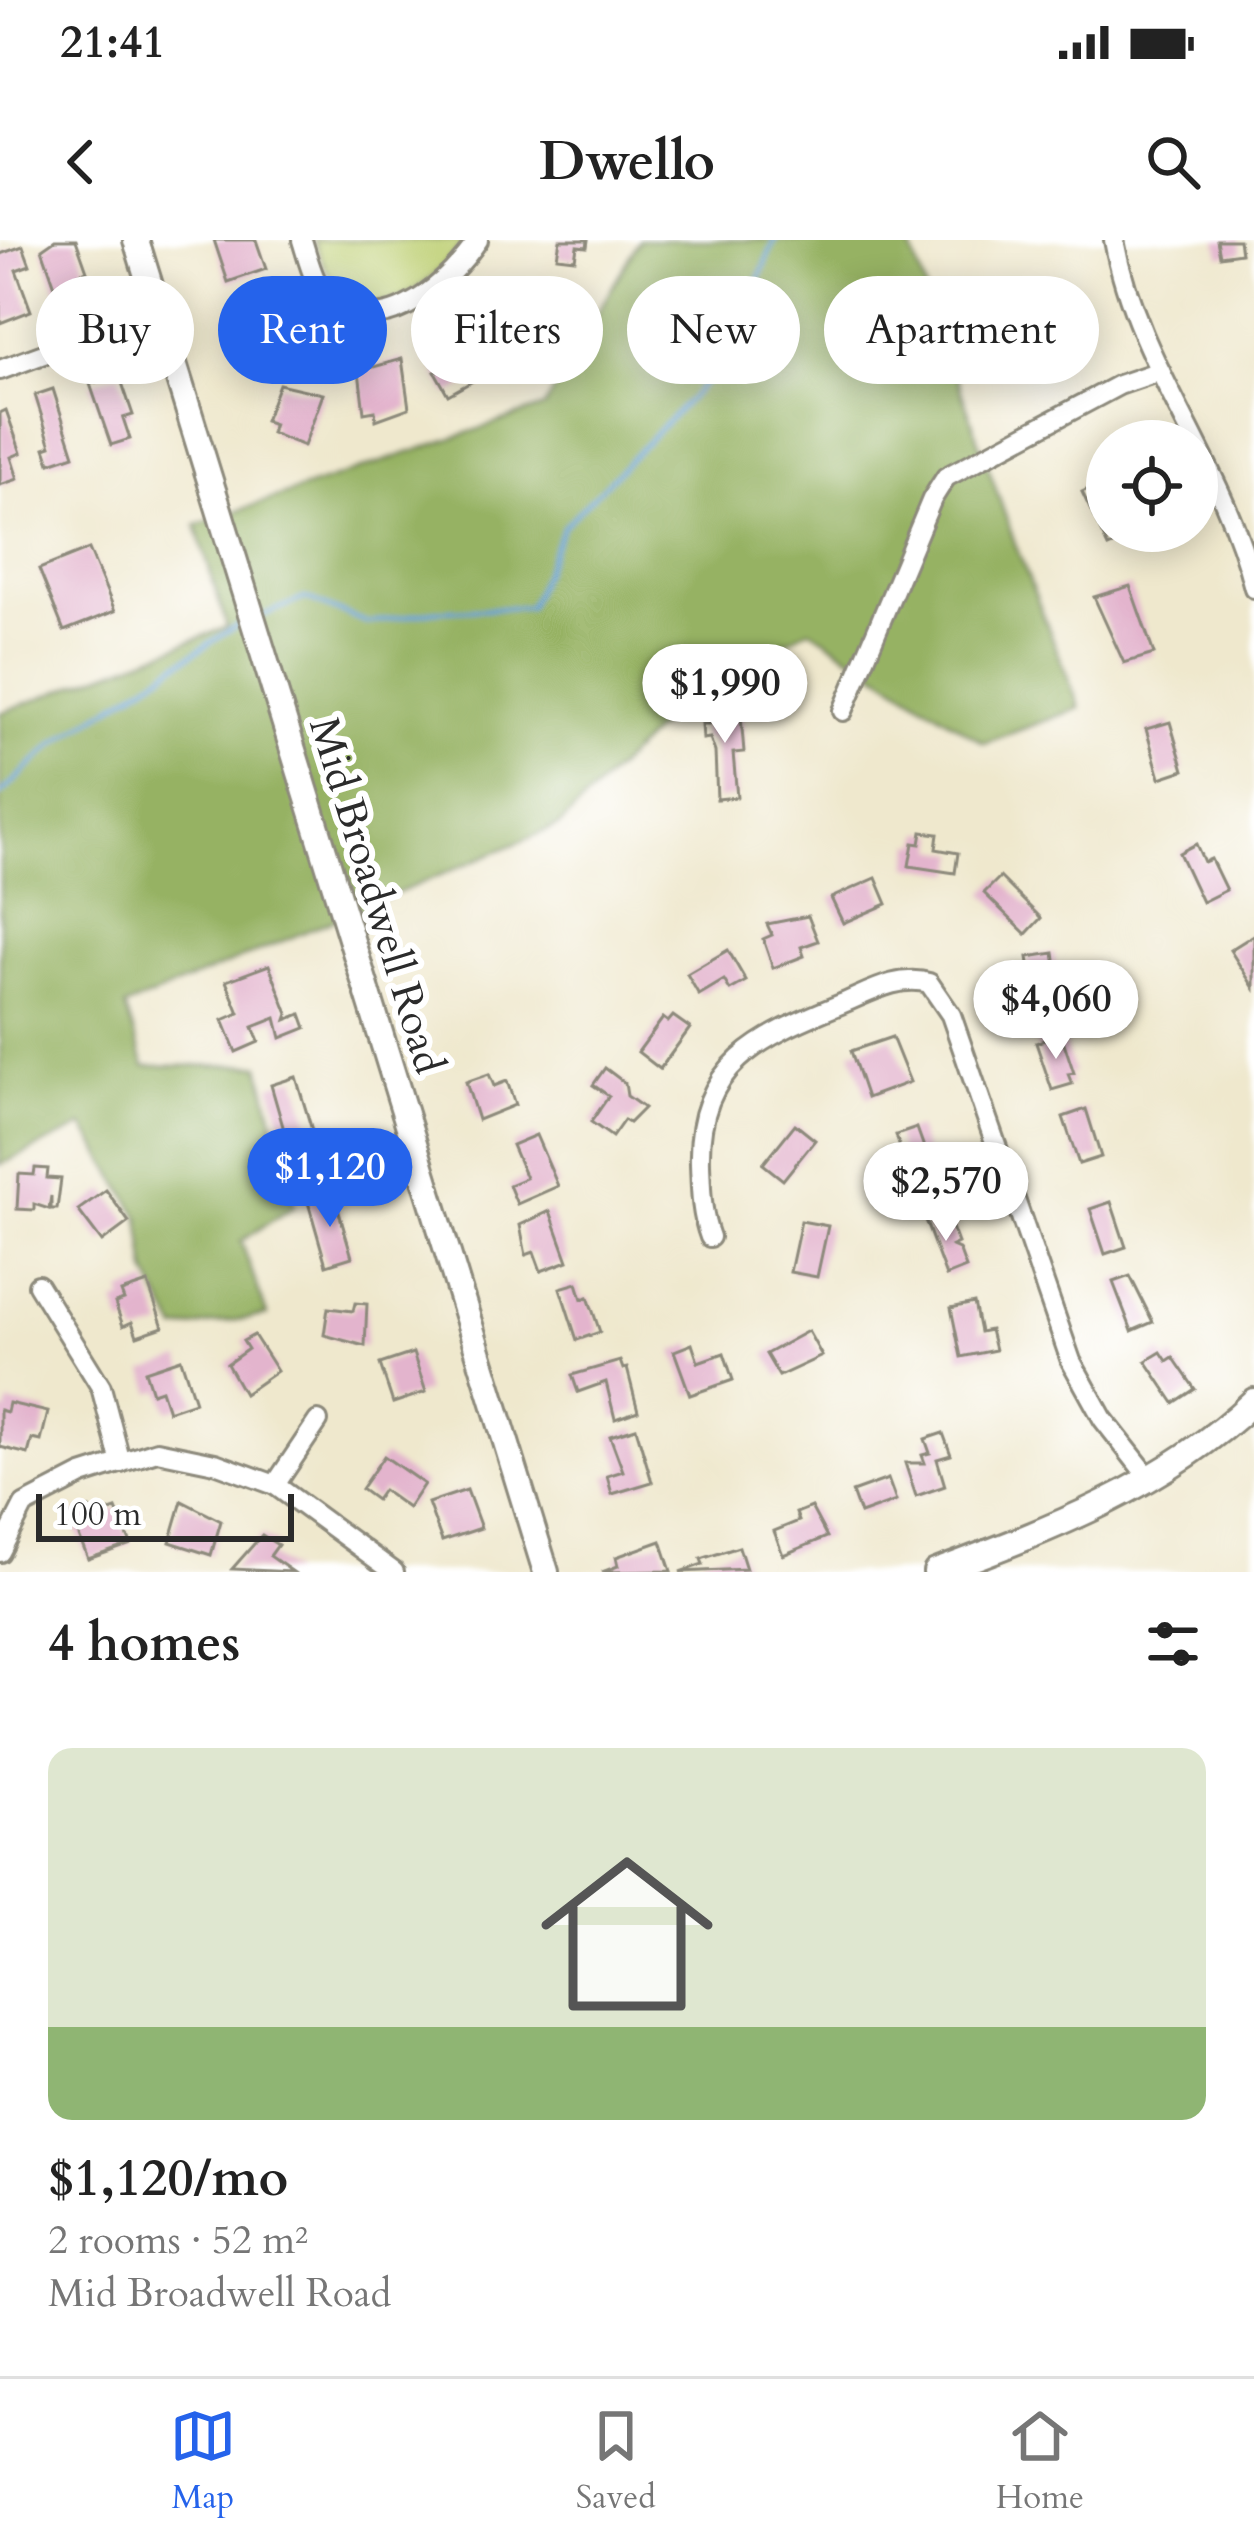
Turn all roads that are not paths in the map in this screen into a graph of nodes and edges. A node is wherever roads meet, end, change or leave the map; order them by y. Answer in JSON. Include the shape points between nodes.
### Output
{"nodes":[{"id":1,"x":136,"y":240,"type":"edge"},
{"id":2,"x":302,"y":240,"type":"edge"},
{"id":3,"x":478,"y":240,"type":"edge"},
{"id":4,"x":1114,"y":240,"type":"edge"},
{"id":5,"x":147,"y":276,"type":"edge"},
{"id":6,"x":36,"y":357,"type":"edge"},
{"id":7,"x":0,"y":370,"type":"edge"},
{"id":8,"x":1160,"y":371,"type":"junction"},
{"id":9,"x":180,"y":384,"type":"edge"},
{"id":10,"x":1254,"y":588,"type":"edge"},
{"id":11,"x":843,"y":711,"type":"dead end"},
{"id":12,"x":710,"y":1237,"type":"dead end"},
{"id":13,"x":38,"y":1285,"type":"dead end"},
{"id":14,"x":1254,"y":1401,"type":"edge"},
{"id":15,"x":318,"y":1421,"type":"dead end"},
{"id":16,"x":121,"y":1463,"type":"junction"},
{"id":17,"x":1150,"y":1479,"type":"junction"},
{"id":18,"x":275,"y":1485,"type":"junction"},
{"id":19,"x":0,"y":1552,"type":"edge"},
{"id":20,"x":394,"y":1572,"type":"edge"},
{"id":21,"x":546,"y":1572,"type":"edge"},
{"id":22,"x":936,"y":1572,"type":"edge"}],
"edges":[{"from":1,"to":5,"type":"street","name":"Mid Broadwell Road"},
{"from":2,"to":3,"type":"street","via":[[327,297],[374,313],[441,288]]},
{"from":4,"to":8,"type":"street","via":[[1136,323]]},
{"from":6,"to":7,"type":"street"},
{"from":8,"to":10,"type":"street","via":[[1221,489]]},
{"from":8,"to":11,"type":"street","via":[[946,477]]},
{"from":9,"to":21,"type":"street","name":"Mid Broadwell Road"},
{"from":12,"to":17,"type":"street","via":[[702,1216],[701,1123],[728,1069],[785,1027],[895,982],[929,983],[950,1015],[1071,1361]]},
{"from":13,"to":16,"type":"street","via":[[100,1387]]},
{"from":14,"to":17,"type":"street"},
{"from":15,"to":18,"type":"street"},
{"from":16,"to":18,"type":"street","via":[[157,1451]]},
{"from":16,"to":19,"type":"street","via":[[24,1505]]},
{"from":17,"to":22,"type":"street"},
{"from":18,"to":20,"type":"street"}]}
